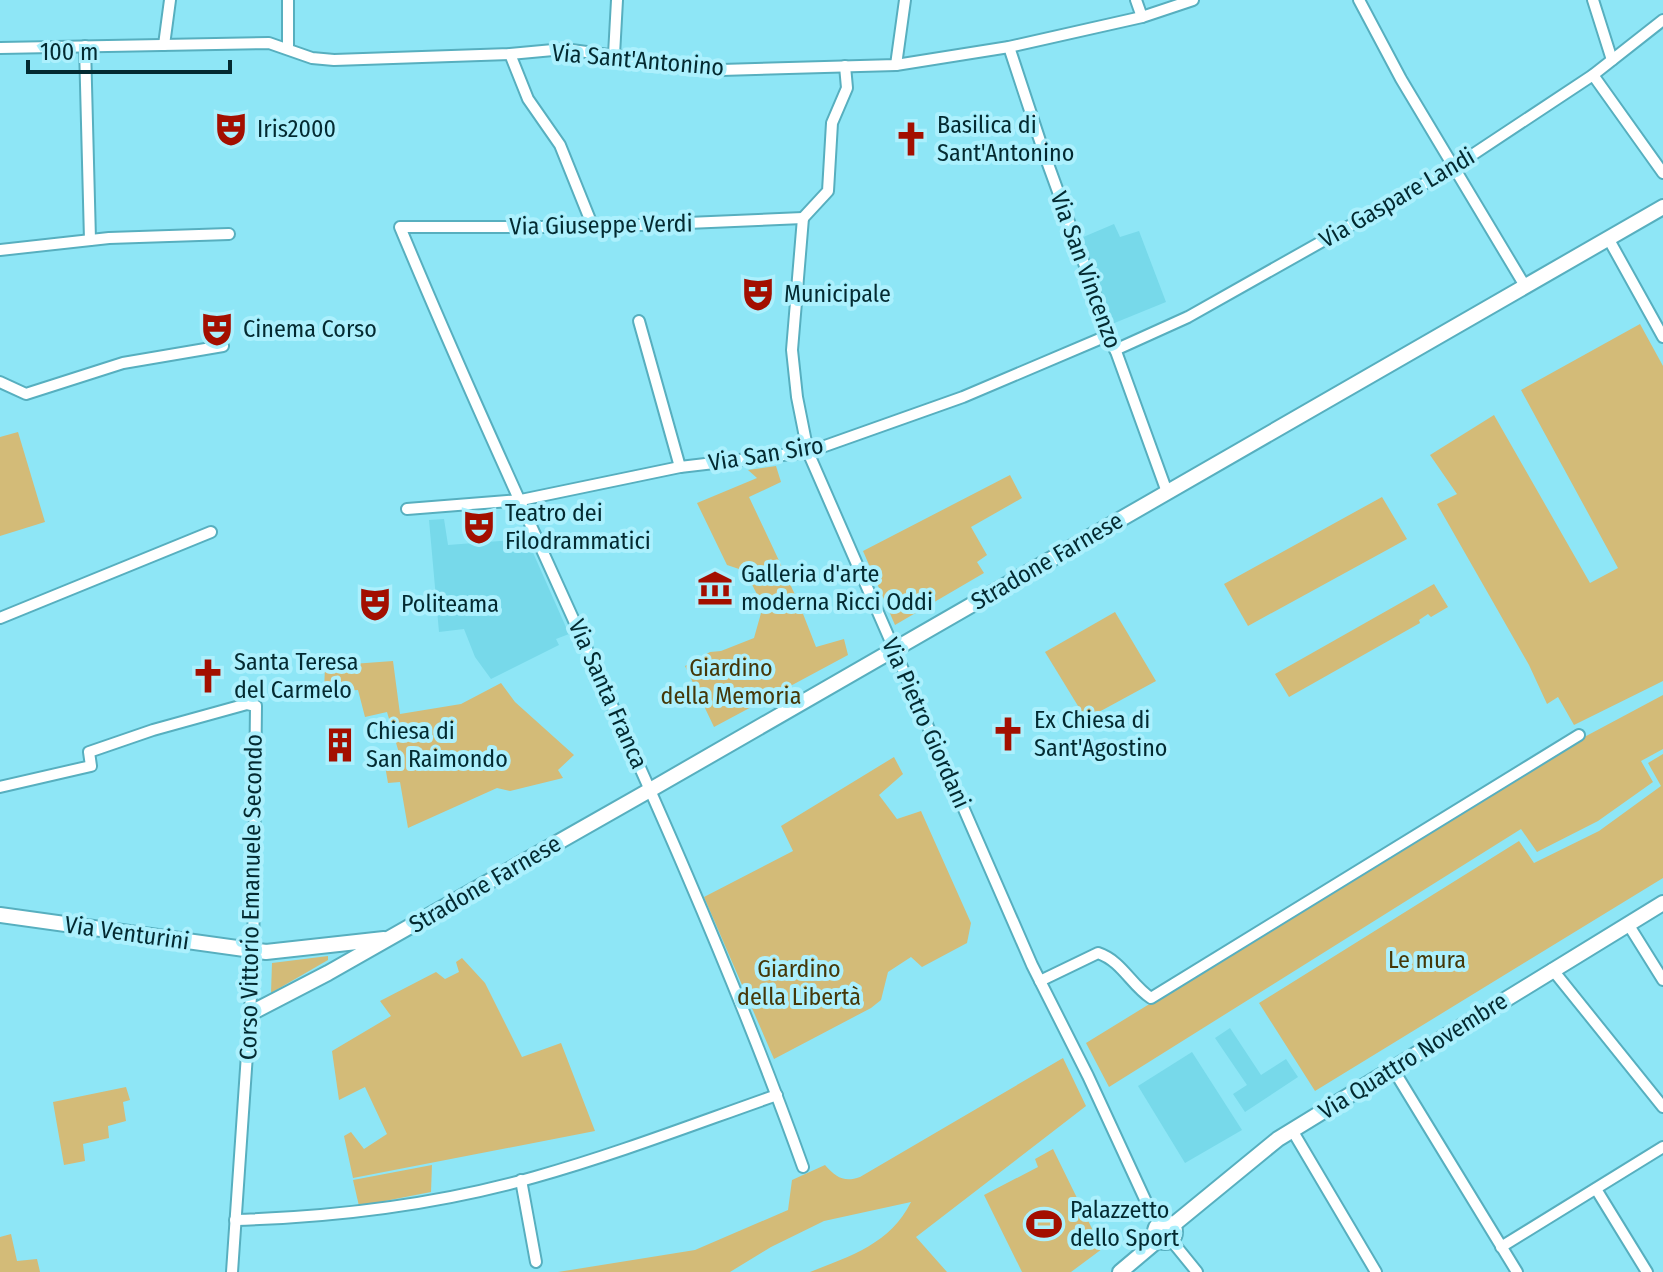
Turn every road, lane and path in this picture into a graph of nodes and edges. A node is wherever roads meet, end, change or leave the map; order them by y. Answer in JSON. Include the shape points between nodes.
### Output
{"nodes":[{"id":1,"x":170,"y":0,"type":"edge"},
{"id":2,"x":288,"y":0,"type":"edge"},
{"id":3,"x":617,"y":0,"type":"edge"},
{"id":4,"x":905,"y":0,"type":"edge"},
{"id":5,"x":1136,"y":0,"type":"edge"},
{"id":6,"x":1193,"y":0,"type":"edge"},
{"id":7,"x":1359,"y":0,"type":"edge"},
{"id":8,"x":1593,"y":0,"type":"edge"},
{"id":9,"x":1142,"y":17,"type":"junction"},
{"id":10,"x":1663,"y":20,"type":"edge"},
{"id":11,"x":164,"y":45,"type":"junction"},
{"id":12,"x":85,"y":46,"type":"junction"},
{"id":13,"x":288,"y":47,"type":"junction"},
{"id":14,"x":1009,"y":47,"type":"junction"},
{"id":15,"x":0,"y":48,"type":"edge"},
{"id":16,"x":510,"y":54,"type":"junction"},
{"id":17,"x":614,"y":55,"type":"junction"},
{"id":18,"x":1612,"y":60,"type":"junction"},
{"id":19,"x":896,"y":65,"type":"junction"},
{"id":20,"x":845,"y":66,"type":"junction"},
{"id":21,"x":1593,"y":75,"type":"junction"},
{"id":22,"x":1454,"y":167,"type":"junction"},
{"id":23,"x":1663,"y":173,"type":"edge"},
{"id":24,"x":1663,"y":207,"type":"edge"},
{"id":25,"x":803,"y":218,"type":"junction"},
{"id":26,"x":400,"y":227,"type":"joint"},
{"id":27,"x":593,"y":227,"type":"junction"},
{"id":28,"x":229,"y":234,"type":"dead end"},
{"id":29,"x":1608,"y":238,"type":"junction"},
{"id":30,"x":90,"y":240,"type":"junction"},
{"id":31,"x":0,"y":250,"type":"edge"},
{"id":32,"x":1525,"y":286,"type":"junction"},
{"id":33,"x":639,"y":321,"type":"dead end"},
{"id":34,"x":1109,"y":335,"type":"junction"},
{"id":35,"x":1663,"y":337,"type":"edge"},
{"id":36,"x":223,"y":346,"type":"dead end"},
{"id":37,"x":1115,"y":350,"type":"junction"},
{"id":38,"x":0,"y":382,"type":"edge"},
{"id":39,"x":808,"y":452,"type":"junction"},
{"id":40,"x":680,"y":467,"type":"junction"},
{"id":41,"x":1167,"y":492,"type":"junction"},
{"id":42,"x":521,"y":500,"type":"junction"},
{"id":43,"x":407,"y":509,"type":"dead end"},
{"id":44,"x":211,"y":532,"type":"dead end"},
{"id":45,"x":0,"y":618,"type":"edge"},
{"id":46,"x":894,"y":649,"type":"junction"},
{"id":47,"x":1579,"y":735,"type":"dead end"},
{"id":48,"x":0,"y":787,"type":"edge"},
{"id":49,"x":650,"y":790,"type":"junction"},
{"id":50,"x":1663,"y":903,"type":"edge"},
{"id":51,"x":0,"y":915,"type":"edge"},
{"id":52,"x":1628,"y":924,"type":"junction"},
{"id":53,"x":389,"y":939,"type":"junction"},
{"id":54,"x":331,"y":945,"type":"junction"},
{"id":55,"x":254,"y":951,"type":"junction"},
{"id":56,"x":1552,"y":969,"type":"junction"},
{"id":57,"x":328,"y":973,"type":"junction"},
{"id":58,"x":1663,"y":980,"type":"edge"},
{"id":59,"x":1040,"y":981,"type":"junction"},
{"id":60,"x":251,"y":1013,"type":"junction"},
{"id":61,"x":1393,"y":1069,"type":"junction"},
{"id":62,"x":777,"y":1095,"type":"junction"},
{"id":63,"x":1663,"y":1107,"type":"edge"},
{"id":64,"x":1292,"y":1130,"type":"junction"},
{"id":65,"x":1663,"y":1147,"type":"edge"},
{"id":66,"x":803,"y":1167,"type":"dead end"},
{"id":67,"x":521,"y":1180,"type":"junction"},
{"id":68,"x":1596,"y":1189,"type":"junction"},
{"id":69,"x":235,"y":1220,"type":"junction"},
{"id":70,"x":1165,"y":1232,"type":"junction"},
{"id":71,"x":1501,"y":1247,"type":"junction"},
{"id":72,"x":536,"y":1262,"type":"dead end"},
{"id":73,"x":232,"y":1272,"type":"edge"},
{"id":74,"x":1120,"y":1272,"type":"edge"},
{"id":75,"x":1197,"y":1272,"type":"edge"},
{"id":76,"x":1376,"y":1272,"type":"edge"},
{"id":77,"x":1517,"y":1272,"type":"edge"},
{"id":78,"x":1647,"y":1272,"type":"edge"}],
"edges":[{"from":1,"to":11,"type":"street"},
{"from":2,"to":13,"type":"street"},
{"from":3,"to":17,"type":"street"},
{"from":4,"to":19,"type":"street"},
{"from":5,"to":9,"type":"street"},
{"from":6,"to":9,"type":"street","name":"Via Sant'Antonino"},
{"from":7,"to":22,"type":"street"},
{"from":8,"to":18,"type":"street"},
{"from":9,"to":14,"type":"street","name":"Via Sant'Antonino"},
{"from":10,"to":18,"type":"street","name":"Via Gaspare Landi"},
{"from":11,"to":12,"type":"street","name":"Via Sant'Antonino"},
{"from":11,"to":13,"type":"street","name":"Via Sant'Antonino"},
{"from":12,"to":15,"type":"street","name":"Via Sant'Antonino"},
{"from":12,"to":30,"type":"street"},
{"from":13,"to":16,"type":"street","name":"Via Sant'Antonino","via":[[312,58],[334,60]]},
{"from":14,"to":19,"type":"street","name":"Via Sant'Antonino"},
{"from":14,"to":34,"type":"street","name":"Via San Vincenzo"},
{"from":16,"to":17,"type":"street","name":"Via Sant'Antonino","via":[[564,49]]},
{"from":16,"to":27,"type":"street","via":[[528,99],[560,145]]},
{"from":17,"to":20,"type":"street","name":"Via Sant'Antonino","via":[[721,70]]},
{"from":18,"to":21,"type":"street","name":"Via Gaspare Landi"},
{"from":19,"to":20,"type":"street","name":"Via Sant'Antonino"},
{"from":20,"to":25,"type":"street","via":[[847,88],[832,123],[828,191]]},
{"from":21,"to":22,"type":"street","name":"Via Gaspare Landi"},
{"from":21,"to":23,"type":"street"},
{"from":22,"to":32,"type":"street"},
{"from":22,"to":37,"type":"street","name":"Via Gaspare Landi","via":[[1188,317]]},
{"from":24,"to":29,"type":"street","name":"Stradone Farnese"},
{"from":25,"to":27,"type":"street","name":"Via Giuseppe Verdi"},
{"from":25,"to":39,"type":"street","name":"Via Pietro Giordani","via":[[792,350]]},
{"from":26,"to":27,"type":"street","name":"Via Giuseppe Verdi"},
{"from":26,"to":42,"type":"street","name":"Via Santa Franca"},
{"from":28,"to":30,"type":"street"},
{"from":29,"to":32,"type":"street","name":"Stradone Farnese"},
{"from":29,"to":35,"type":"street"},
{"from":30,"to":31,"type":"street"},
{"from":32,"to":41,"type":"street","name":"Stradone Farnese"},
{"from":33,"to":40,"type":"street"},
{"from":34,"to":37,"type":"street","name":"Via San Vincenzo"},
{"from":34,"to":39,"type":"street","name":"Via San Siro","via":[[963,397]]},
{"from":36,"to":38,"type":"street","via":[[123,363],[26,394]]},
{"from":37,"to":41,"type":"street","name":"Via San Vincenzo"},
{"from":39,"to":40,"type":"street","name":"Via San Siro"},
{"from":39,"to":46,"type":"street","name":"Via Pietro Giordani"},
{"from":40,"to":42,"type":"street","name":"Via San Siro"},
{"from":41,"to":46,"type":"street","name":"Stradone Farnese"},
{"from":42,"to":43,"type":"street","name":"Via San Siro"},
{"from":42,"to":49,"type":"street","name":"Via Santa Franca"},
{"from":44,"to":45,"type":"street"},
{"from":46,"to":49,"type":"street","name":"Stradone Farnese"},
{"from":46,"to":59,"type":"street","name":"Via Pietro Giordani"},
{"from":47,"to":59,"type":"street","via":[[1151,998],[1110,957],[1098,953]]},
{"from":48,"to":55,"type":"street","name":"Corso Vittorio Emanuele Secondo","via":[[91,766],[89,752],[153,730],[256,706]]},
{"from":49,"to":53,"type":"street","name":"Stradone Farnese"},
{"from":49,"to":62,"type":"street","name":"Via Santa Franca"},
{"from":50,"to":52,"type":"street","name":"Via Quattro Novembre"},
{"from":51,"to":55,"type":"street","name":"Via Venturini"},
{"from":52,"to":56,"type":"street","name":"Via Quattro Novembre"},
{"from":52,"to":58,"type":"street"},
{"from":53,"to":54,"type":"street","name":"Stradone Farnese"},
{"from":53,"to":57,"type":"street","name":"Stradone Farnese"},
{"from":54,"to":55,"type":"street","name":"Stradone Farnese"},
{"from":54,"to":57,"type":"street","via":[[340,953]]},
{"from":55,"to":60,"type":"street","name":"Corso Vittorio Emanuele Secondo"},
{"from":56,"to":61,"type":"street","name":"Via Quattro Novembre"},
{"from":56,"to":63,"type":"street"},
{"from":57,"to":60,"type":"street","name":"Stradone Farnese"},
{"from":59,"to":70,"type":"street","name":"Via Pietro Giordani"},
{"from":60,"to":69,"type":"street","name":"Corso Vittorio Emanuele Secondo"},
{"from":61,"to":64,"type":"street","name":"Via Quattro Novembre"},
{"from":61,"to":71,"type":"street"},
{"from":62,"to":66,"type":"street","name":"Via Santa Franca"},
{"from":62,"to":67,"type":"street"},
{"from":64,"to":70,"type":"street","name":"Via Quattro Novembre"},
{"from":64,"to":76,"type":"street"},
{"from":65,"to":68,"type":"street"},
{"from":67,"to":69,"type":"street","via":[[369,1209]]},
{"from":67,"to":72,"type":"street"},
{"from":68,"to":71,"type":"street"},
{"from":68,"to":78,"type":"street"},
{"from":69,"to":73,"type":"street","name":"Corso Vittorio Emanuele Secondo"},
{"from":70,"to":74,"type":"street","name":"Via Quattro Novembre"},
{"from":70,"to":75,"type":"street","name":"Via Pietro Giordani"},
{"from":71,"to":77,"type":"street"}]}
